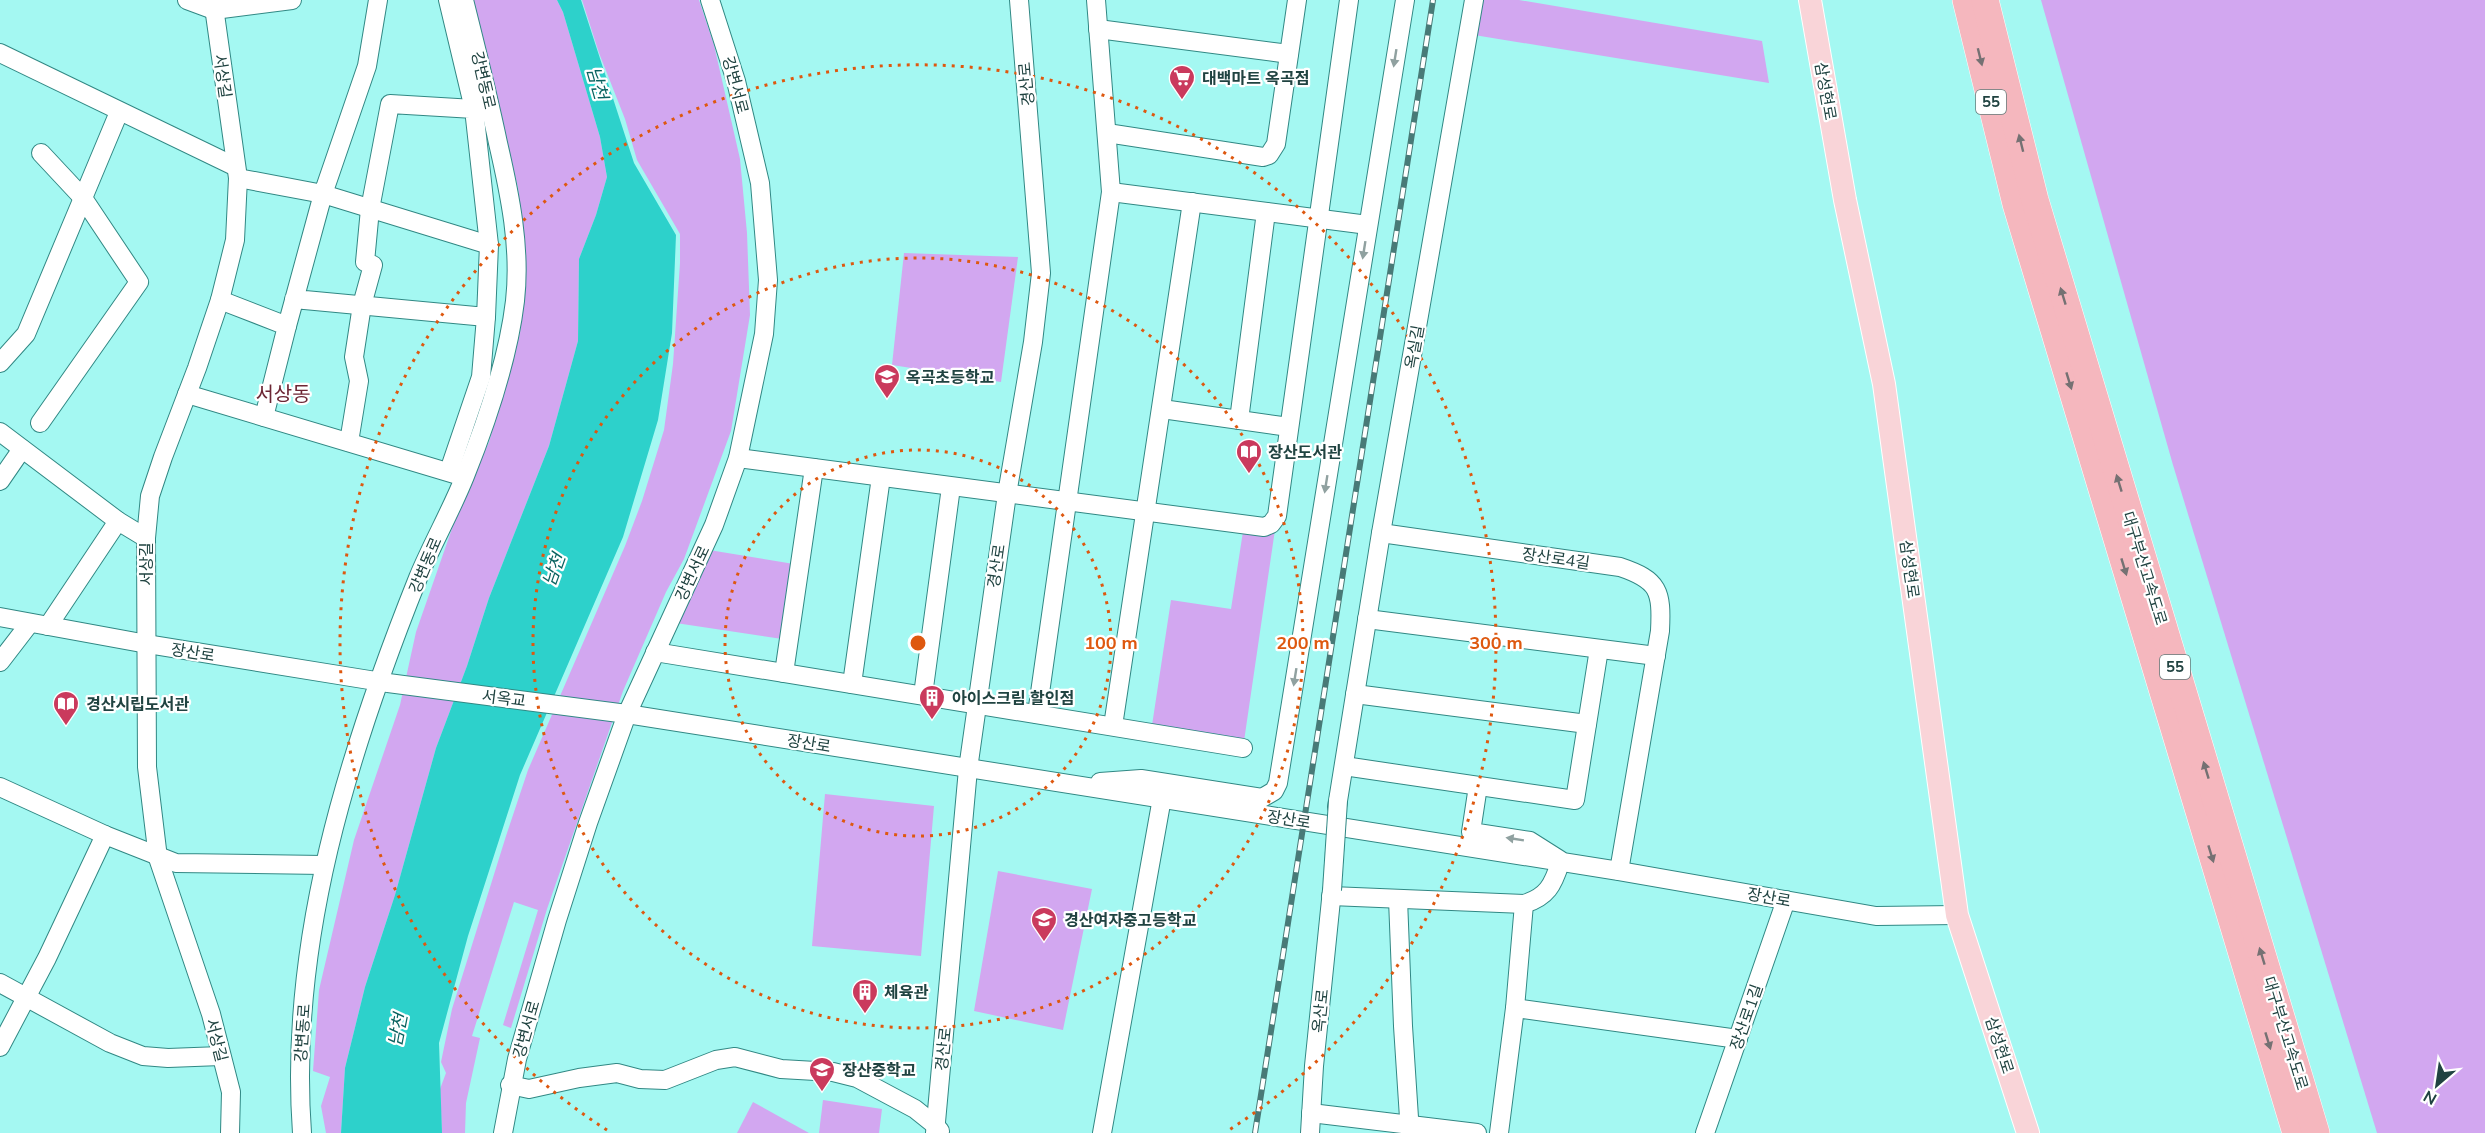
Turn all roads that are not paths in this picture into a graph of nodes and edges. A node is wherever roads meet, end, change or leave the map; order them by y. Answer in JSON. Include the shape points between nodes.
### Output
{"nodes":[{"id":1,"x":188,"y":0,"type":"edge"},
{"id":2,"x":292,"y":0,"type":"edge"},
{"id":3,"x":378,"y":0,"type":"edge"},
{"id":4,"x":448,"y":0,"type":"edge"},
{"id":5,"x":464,"y":0,"type":"edge"},
{"id":6,"x":710,"y":0,"type":"edge"},
{"id":7,"x":1019,"y":0,"type":"edge"},
{"id":8,"x":1096,"y":0,"type":"edge"},
{"id":9,"x":1297,"y":0,"type":"edge"},
{"id":10,"x":1348,"y":0,"type":"edge"},
{"id":11,"x":1405,"y":0,"type":"edge"},
{"id":12,"x":1474,"y":0,"type":"edge"},
{"id":13,"x":1810,"y":0,"type":"edge"},
{"id":14,"x":1966,"y":0,"type":"edge"},
{"id":15,"x":1985,"y":0,"type":"edge"},
{"id":16,"x":213,"y":5,"type":"edge"},
{"id":17,"x":1098,"y":29,"type":"junction"},
{"id":18,"x":0,"y":53,"type":"edge"},
{"id":19,"x":1289,"y":54,"type":"junction"},
{"id":20,"x":474,"y":109,"type":"junction"},
{"id":21,"x":118,"y":112,"type":"junction"},
{"id":22,"x":1107,"y":133,"type":"junction"},
{"id":23,"x":41,"y":153,"type":"dead end"},
{"id":24,"x":237,"y":172,"type":"junction"},
{"id":25,"x":1111,"y":192,"type":"junction"},
{"id":26,"x":323,"y":194,"type":"junction"},
{"id":27,"x":83,"y":198,"type":"junction"},
{"id":28,"x":1192,"y":202,"type":"junction"},
{"id":29,"x":2025,"y":202,"type":"junction"},
{"id":30,"x":370,"y":208,"type":"junction"},
{"id":31,"x":1266,"y":212,"type":"junction"},
{"id":32,"x":1318,"y":217,"type":"junction"},
{"id":33,"x":1368,"y":225,"type":"junction"},
{"id":34,"x":489,"y":245,"type":"junction"},
{"id":35,"x":294,"y":299,"type":"junction"},
{"id":36,"x":220,"y":300,"type":"junction"},
{"id":37,"x":362,"y":305,"type":"junction"},
{"id":38,"x":486,"y":317,"type":"junction"},
{"id":39,"x":287,"y":326,"type":"junction"},
{"id":40,"x":0,"y":363,"type":"edge"},
{"id":41,"x":187,"y":394,"type":"junction"},
{"id":42,"x":1162,"y":409,"type":"junction"},
{"id":43,"x":264,"y":417,"type":"junction"},
{"id":44,"x":1239,"y":420,"type":"junction"},
{"id":45,"x":40,"y":423,"type":"dead end"},
{"id":46,"x":1289,"y":427,"type":"junction"},
{"id":47,"x":0,"y":432,"type":"edge"},
{"id":48,"x":349,"y":442,"type":"junction"},
{"id":49,"x":22,"y":449,"type":"junction"},
{"id":50,"x":738,"y":458,"type":"junction"},
{"id":51,"x":814,"y":468,"type":"junction"},
{"id":52,"x":457,"y":474,"type":"junction"},
{"id":53,"x":881,"y":477,"type":"junction"},
{"id":54,"x":0,"y":481,"type":"edge"},
{"id":55,"x":951,"y":487,"type":"junction"},
{"id":56,"x":1006,"y":494,"type":"junction"},
{"id":57,"x":1067,"y":502,"type":"junction"},
{"id":58,"x":1147,"y":512,"type":"junction"},
{"id":59,"x":118,"y":521,"type":"junction"},
{"id":60,"x":1381,"y":533,"type":"junction"},
{"id":61,"x":146,"y":537,"type":"junction"},
{"id":62,"x":0,"y":617,"type":"edge"},
{"id":63,"x":1367,"y":619,"type":"junction"},
{"id":64,"x":30,"y":623,"type":"junction"},
{"id":65,"x":48,"y":626,"type":"junction"},
{"id":66,"x":147,"y":644,"type":"junction"},
{"id":67,"x":1599,"y":649,"type":"junction"},
{"id":68,"x":656,"y":652,"type":"junction"},
{"id":69,"x":1656,"y":656,"type":"junction"},
{"id":70,"x":0,"y":662,"type":"edge"},
{"id":71,"x":784,"y":673,"type":"junction"},
{"id":72,"x":383,"y":683,"type":"junction"},
{"id":73,"x":852,"y":684,"type":"junction"},
{"id":74,"x":1355,"y":694,"type":"junction"},
{"id":75,"x":923,"y":695,"type":"junction"},
{"id":76,"x":977,"y":704,"type":"junction"},
{"id":77,"x":624,"y":713,"type":"junction"},
{"id":78,"x":1037,"y":714,"type":"junction"},
{"id":79,"x":1587,"y":724,"type":"junction"},
{"id":80,"x":1113,"y":726,"type":"junction"},
{"id":81,"x":1243,"y":748,"type":"dead end"},
{"id":82,"x":1344,"y":766,"type":"junction"},
{"id":83,"x":968,"y":769,"type":"junction"},
{"id":84,"x":1072,"y":785,"type":"junction"},
{"id":85,"x":1478,"y":786,"type":"junction"},
{"id":86,"x":0,"y":787,"type":"edge"},
{"id":87,"x":1162,"y":798,"type":"junction"},
{"id":88,"x":1337,"y":804,"type":"joint"},
{"id":89,"x":105,"y":835,"type":"junction"},
{"id":90,"x":158,"y":858,"type":"junction"},
{"id":91,"x":1563,"y":863,"type":"junction"},
{"id":92,"x":324,"y":865,"type":"junction"},
{"id":93,"x":1618,"y":871,"type":"junction"},
{"id":94,"x":1332,"y":893,"type":"junction"},
{"id":95,"x":1398,"y":899,"type":"junction"},
{"id":96,"x":1786,"y":900,"type":"junction"},
{"id":97,"x":1524,"y":904,"type":"junction"},
{"id":98,"x":1957,"y":915,"type":"junction"},
{"id":99,"x":0,"y":983,"type":"edge"},
{"id":100,"x":26,"y":997,"type":"junction"},
{"id":101,"x":1515,"y":1008,"type":"junction"},
{"id":102,"x":1738,"y":1039,"type":"junction"},
{"id":103,"x":0,"y":1047,"type":"edge"},
{"id":104,"x":221,"y":1056,"type":"junction"},
{"id":105,"x":510,"y":1085,"type":"junction"},
{"id":106,"x":1311,"y":1113,"type":"junction"},
{"id":107,"x":1410,"y":1129,"type":"edge"},
{"id":108,"x":937,"y":1130,"type":"edge"},
{"id":109,"x":230,"y":1133,"type":"edge"},
{"id":110,"x":302,"y":1133,"type":"edge"},
{"id":111,"x":503,"y":1133,"type":"edge"},
{"id":112,"x":1102,"y":1133,"type":"edge"},
{"id":113,"x":1310,"y":1133,"type":"edge"},
{"id":114,"x":1477,"y":1133,"type":"edge"},
{"id":115,"x":1499,"y":1133,"type":"edge"},
{"id":116,"x":1705,"y":1133,"type":"edge"},
{"id":117,"x":2028,"y":1133,"type":"edge"},
{"id":118,"x":2296,"y":1133,"type":"edge"},
{"id":119,"x":2316,"y":1133,"type":"edge"}],
"edges":[{"from":1,"to":16,"type":"street"},
{"from":2,"to":16,"type":"street"},
{"from":3,"to":26,"type":"street","via":[[367,66]]},
{"from":4,"to":20,"type":"street"},
{"from":5,"to":52,"type":"street","name":"강변동로","via":[[509,193],[516,269],[515,299],[501,370]]},
{"from":6,"to":50,"type":"street","name":"강변서로","via":[[736,81],[760,183],[766,232],[764,334]]},
{"from":7,"to":56,"type":"street","name":"경산로","via":[[1041,273]]},
{"from":8,"to":17,"type":"street"},
{"from":9,"to":19,"type":"street"},
{"from":10,"to":32,"type":"street"},
{"from":11,"to":33,"type":"street","one_way":true},
{"from":12,"to":60,"type":"street","name":"옥실길"},
{"from":13,"to":98,"type":"main road","name":"삼성현로","via":[[1845,200],[1884,384]]},
{"from":14,"to":29,"type":"highway","name":"대구부산고속도로","number":"55","one_way":true},
{"from":29,"to":15,"type":"highway","name":"대구부산고속도로","number":"55","one_way":true},
{"from":16,"to":24,"type":"street","name":"서상길"},
{"from":17,"to":19,"type":"street"},
{"from":17,"to":22,"type":"street"},
{"from":18,"to":21,"type":"street"},
{"from":19,"to":22,"type":"street","via":[[1276,144],[1263,157]]},
{"from":20,"to":30,"type":"street","via":[[390,104]]},
{"from":20,"to":34,"type":"street"},
{"from":21,"to":24,"type":"street"},
{"from":21,"to":27,"type":"street"},
{"from":22,"to":25,"type":"street"},
{"from":23,"to":27,"type":"street"},
{"from":24,"to":26,"type":"street"},
{"from":24,"to":36,"type":"street","name":"서상길","via":[[236,240]]},
{"from":25,"to":28,"type":"street"},
{"from":25,"to":57,"type":"street"},
{"from":26,"to":30,"type":"street"},
{"from":26,"to":35,"type":"street"},
{"from":27,"to":40,"type":"street","via":[[26,334]]},
{"from":27,"to":45,"type":"street","via":[[139,282]]},
{"from":28,"to":31,"type":"street"},
{"from":28,"to":42,"type":"street"},
{"from":29,"to":118,"type":"highway","name":"대구부산고속도로","number":"55","one_way":true},
{"from":119,"to":29,"type":"highway","name":"대구부산고속도로","number":"55","one_way":true},
{"from":30,"to":34,"type":"street"},
{"from":30,"to":37,"type":"street","via":[[365,262],[373,264]]},
{"from":31,"to":32,"type":"street"},
{"from":31,"to":44,"type":"street"},
{"from":32,"to":33,"type":"street"},
{"from":32,"to":46,"type":"street"},
{"from":33,"to":84,"type":"street","one_way":true,"via":[[1274,791],[1262,798],[1141,778]]},
{"from":34,"to":38,"type":"street"},
{"from":35,"to":37,"type":"street"},
{"from":35,"to":39,"type":"street"},
{"from":36,"to":39,"type":"street"},
{"from":36,"to":41,"type":"street","name":"서상길"},
{"from":37,"to":38,"type":"street"},
{"from":37,"to":48,"type":"street","via":[[354,357],[359,381]]},
{"from":38,"to":52,"type":"street","via":[[481,377]]},
{"from":39,"to":43,"type":"street"},
{"from":41,"to":43,"type":"street"},
{"from":41,"to":61,"type":"street","name":"서상길","via":[[150,496]]},
{"from":42,"to":44,"type":"street"},
{"from":42,"to":58,"type":"street"},
{"from":43,"to":48,"type":"street"},
{"from":44,"to":46,"type":"street"},
{"from":46,"to":58,"type":"street","via":[[1277,516],[1272,524],[1264,527]]},
{"from":47,"to":49,"type":"street"},
{"from":48,"to":52,"type":"street"},
{"from":49,"to":54,"type":"street"},
{"from":49,"to":59,"type":"street"},
{"from":50,"to":51,"type":"street"},
{"from":50,"to":68,"type":"street","name":"강변서로","via":[[714,525]]},
{"from":51,"to":53,"type":"street"},
{"from":51,"to":71,"type":"street"},
{"from":52,"to":72,"type":"street","name":"강변동로"},
{"from":53,"to":55,"type":"street"},
{"from":53,"to":73,"type":"street"},
{"from":55,"to":56,"type":"street"},
{"from":55,"to":75,"type":"street"},
{"from":56,"to":57,"type":"street"},
{"from":56,"to":76,"type":"street","name":"경산로"},
{"from":57,"to":58,"type":"street"},
{"from":57,"to":78,"type":"street"},
{"from":58,"to":80,"type":"street"},
{"from":59,"to":61,"type":"street"},
{"from":59,"to":65,"type":"street"},
{"from":60,"to":63,"type":"street","name":"옥실길"},
{"from":60,"to":69,"type":"street","name":"장산로4길","via":[[1620,567],[1642,574],[1657,589],[1662,609]]},
{"from":61,"to":66,"type":"street","name":"서상길"},
{"from":62,"to":64,"type":"street","name":"장산로"},
{"from":63,"to":67,"type":"street"},
{"from":63,"to":74,"type":"street","name":"옥실길"},
{"from":64,"to":65,"type":"street","name":"장산로"},
{"from":64,"to":70,"type":"street"},
{"from":65,"to":66,"type":"street","name":"장산로"},
{"from":66,"to":72,"type":"street","name":"장산로"},
{"from":66,"to":90,"type":"street","name":"서상길","via":[[147,767]]},
{"from":67,"to":69,"type":"street"},
{"from":67,"to":79,"type":"street"},
{"from":68,"to":71,"type":"street"},
{"from":68,"to":77,"type":"street","name":"강변서로"},
{"from":69,"to":93,"type":"street","name":"장산로4길"},
{"from":71,"to":73,"type":"street"},
{"from":72,"to":77,"type":"street","name":"서옥교"},
{"from":72,"to":92,"type":"street","name":"강변동로","via":[[344,791]]},
{"from":73,"to":75,"type":"street"},
{"from":74,"to":79,"type":"street"},
{"from":74,"to":82,"type":"street","name":"옥실길"},
{"from":75,"to":76,"type":"street"},
{"from":76,"to":78,"type":"street"},
{"from":76,"to":83,"type":"street","name":"경산로"},
{"from":77,"to":83,"type":"street","name":"장산로"},
{"from":77,"to":105,"type":"street","name":"강변서로"},
{"from":78,"to":80,"type":"street"},
{"from":79,"to":85,"type":"street","via":[[1575,800]]},
{"from":80,"to":81,"type":"street"},
{"from":82,"to":85,"type":"street"},
{"from":82,"to":88,"type":"street","name":"옥실길"},
{"from":83,"to":84,"type":"street","name":"장산로"},
{"from":83,"to":108,"type":"street","name":"경산로"},
{"from":84,"to":87,"type":"street","name":"장산로"},
{"from":91,"to":85,"type":"street","one_way":true,"via":[[1530,841],[1471,832]]},
{"from":86,"to":89,"type":"street"},
{"from":87,"to":91,"type":"street","name":"장산로"},
{"from":87,"to":112,"type":"street"},
{"from":88,"to":94,"type":"street","name":"옥산로","bridge":true},
{"from":89,"to":90,"type":"street"},
{"from":89,"to":100,"type":"street"},
{"from":90,"to":92,"type":"street","via":[[176,863]]},
{"from":90,"to":104,"type":"street","name":"서상길","via":[[211,1014]]},
{"from":91,"to":93,"type":"street","name":"장산로"},
{"from":91,"to":97,"type":"street","via":[[1548,892]]},
{"from":92,"to":110,"type":"street","name":"강변동로","via":[[300,1038]]},
{"from":93,"to":96,"type":"street","name":"장산로"},
{"from":94,"to":95,"type":"street"},
{"from":94,"to":106,"type":"street","name":"옥산로"},
{"from":95,"to":97,"type":"street"},
{"from":95,"to":107,"type":"street"},
{"from":96,"to":98,"type":"street","name":"장산로","via":[[1876,916]]},
{"from":96,"to":102,"type":"street","name":"장산로1길"},
{"from":97,"to":101,"type":"street"},
{"from":98,"to":117,"type":"main road","name":"삼성현로"},
{"from":99,"to":100,"type":"street"},
{"from":100,"to":103,"type":"street"},
{"from":100,"to":104,"type":"street","via":[[110,1043],[143,1056]]},
{"from":101,"to":102,"type":"street"},
{"from":101,"to":115,"type":"street"},
{"from":102,"to":116,"type":"street","name":"장산로1길"},
{"from":104,"to":109,"type":"street","name":"서상길","via":[[231,1092]]},
{"from":105,"to":108,"type":"street","via":[[529,1089],[617,1073],[665,1080],[716,1060],[735,1057],[781,1069],[833,1072],[857,1078],[915,1109]]},
{"from":105,"to":111,"type":"street","name":"강변서로"},
{"from":106,"to":107,"type":"street"},
{"from":106,"to":113,"type":"street","name":"옥산로"},
{"from":107,"to":114,"type":"street"}]}
